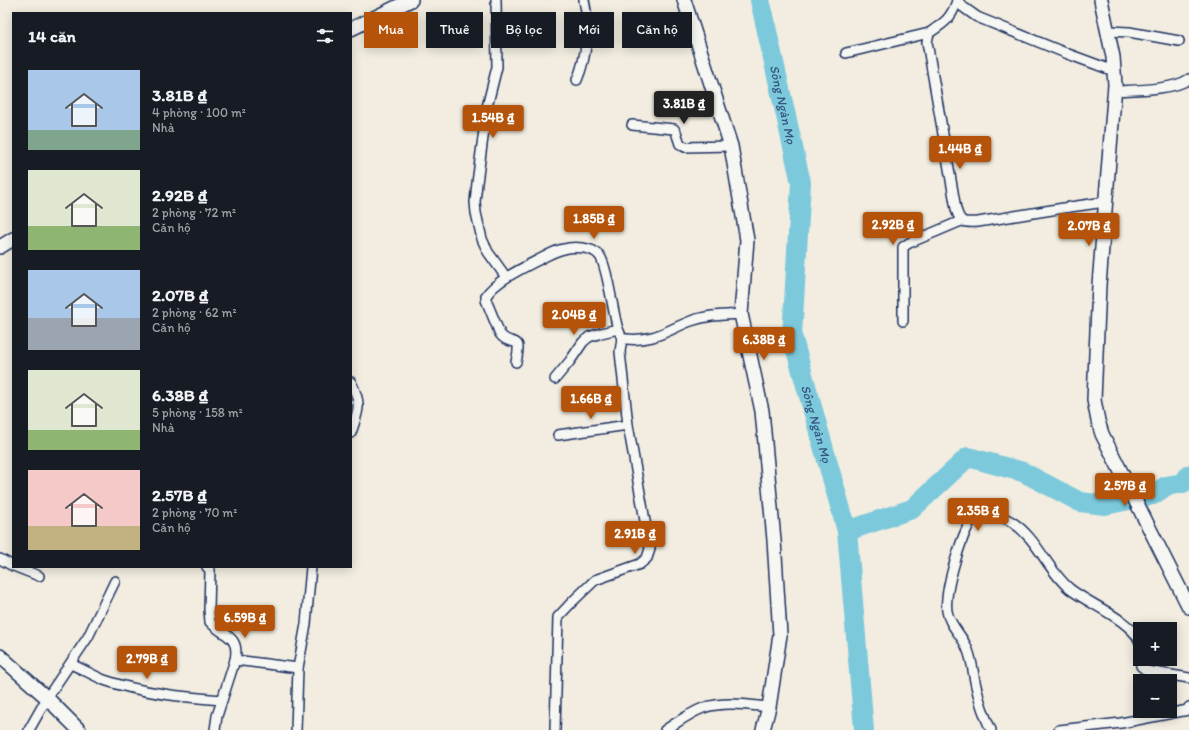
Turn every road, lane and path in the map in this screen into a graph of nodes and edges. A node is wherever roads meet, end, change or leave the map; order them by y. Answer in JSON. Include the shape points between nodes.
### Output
{"nodes":[{"id":1,"x":411,"y":0,"type":"edge"},
{"id":2,"x":496,"y":0,"type":"edge"},
{"id":3,"x":584,"y":0,"type":"edge"},
{"id":4,"x":684,"y":0,"type":"edge"},
{"id":5,"x":1101,"y":0,"type":"edge"},
{"id":6,"x":957,"y":1,"type":"edge"},
{"id":7,"x":397,"y":3,"type":"edge"},
{"id":8,"x":352,"y":28,"type":"edge"},
{"id":9,"x":1108,"y":31,"type":"junction"},
{"id":10,"x":929,"y":33,"type":"junction"},
{"id":11,"x":1179,"y":41,"type":"dead end"},
{"id":12,"x":846,"y":53,"type":"dead end"},
{"id":13,"x":1114,"y":71,"type":"junction"},
{"id":14,"x":1189,"y":79,"type":"edge"},
{"id":15,"x":577,"y":80,"type":"dead end"},
{"id":16,"x":1115,"y":91,"type":"junction"},
{"id":17,"x":632,"y":125,"type":"dead end"},
{"id":18,"x":731,"y":146,"type":"junction"},
{"id":19,"x":1105,"y":202,"type":"junction"},
{"id":20,"x":961,"y":221,"type":"junction"},
{"id":21,"x":12,"y":241,"type":"edge"},
{"id":22,"x":0,"y":247,"type":"edge"},
{"id":23,"x":506,"y":278,"type":"junction"},
{"id":24,"x":741,"y":314,"type":"junction"},
{"id":25,"x":903,"y":321,"type":"dead end"},
{"id":26,"x":618,"y":329,"type":"junction"},
{"id":27,"x":622,"y":338,"type":"junction"},
{"id":28,"x":516,"y":362,"type":"dead end"},
{"id":29,"x":555,"y":379,"type":"dead end"},
{"id":30,"x":352,"y":385,"type":"edge"},
{"id":31,"x":628,"y":425,"type":"junction"},
{"id":32,"x":352,"y":430,"type":"edge"},
{"id":33,"x":558,"y":435,"type":"dead end"},
{"id":34,"x":0,"y":559,"type":"edge"},
{"id":35,"x":12,"y":565,"type":"edge"},
{"id":36,"x":19,"y":568,"type":"edge"},
{"id":37,"x":209,"y":568,"type":"edge"},
{"id":38,"x":311,"y":568,"type":"edge"},
{"id":39,"x":39,"y":576,"type":"dead end"},
{"id":40,"x":115,"y":582,"type":"dead end"},
{"id":41,"x":1189,"y":608,"type":"edge"},
{"id":42,"x":1133,"y":632,"type":"edge"},
{"id":43,"x":0,"y":656,"type":"edge"},
{"id":44,"x":235,"y":660,"type":"junction"},
{"id":45,"x":71,"y":664,"type":"junction"},
{"id":46,"x":1141,"y":666,"type":"edge"},
{"id":47,"x":298,"y":668,"type":"junction"},
{"id":48,"x":1189,"y":678,"type":"edge"},
{"id":49,"x":47,"y":698,"type":"junction"},
{"id":50,"x":222,"y":700,"type":"junction"},
{"id":51,"x":769,"y":707,"type":"junction"},
{"id":52,"x":1188,"y":711,"type":"edge"},
{"id":53,"x":29,"y":730,"type":"edge"},
{"id":54,"x":79,"y":730,"type":"edge"},
{"id":55,"x":215,"y":730,"type":"edge"},
{"id":56,"x":296,"y":730,"type":"edge"},
{"id":57,"x":555,"y":730,"type":"edge"},
{"id":58,"x":665,"y":730,"type":"edge"},
{"id":59,"x":763,"y":730,"type":"edge"},
{"id":60,"x":991,"y":730,"type":"edge"},
{"id":61,"x":1059,"y":730,"type":"edge"}],
"edges":[{"from":1,"to":7,"type":"street"},
{"from":2,"to":23,"type":"street","via":[[496,67],[487,107],[476,182],[476,213],[488,252]]},
{"from":3,"to":15,"type":"street","via":[[587,17],[584,61]]},
{"from":4,"to":18,"type":"street"},
{"from":5,"to":9,"type":"street"},
{"from":6,"to":10,"type":"street","via":[[949,18]]},
{"from":6,"to":13,"type":"street","via":[[977,17]]},
{"from":7,"to":8,"type":"street"},
{"from":9,"to":11,"type":"street"},
{"from":9,"to":13,"type":"street"},
{"from":10,"to":12,"type":"street"},
{"from":10,"to":20,"type":"street","via":[[927,42],[947,161]]},
{"from":13,"to":16,"type":"street"},
{"from":14,"to":16,"type":"street","via":[[1167,87]]},
{"from":16,"to":19,"type":"street"},
{"from":17,"to":18,"type":"street","via":[[674,129],[680,144],[685,147]]},
{"from":18,"to":24,"type":"street","via":[[747,240]]},
{"from":19,"to":20,"type":"street","via":[[978,222]]},
{"from":19,"to":41,"type":"street","via":[[1094,400],[1098,421],[1102,434]]},
{"from":20,"to":25,"type":"street","via":[[909,243],[903,248]]},
{"from":21,"to":22,"type":"street"},
{"from":23,"to":26,"type":"street","via":[[562,249],[592,250],[600,257],[604,268]]},
{"from":23,"to":28,"type":"street","via":[[486,296],[486,300],[502,337],[518,345]]},
{"from":24,"to":27,"type":"street","via":[[701,318],[654,338]]},
{"from":24,"to":51,"type":"street","via":[[762,411],[774,540],[780,635]]},
{"from":26,"to":27,"type":"street"},
{"from":26,"to":29,"type":"street","via":[[590,337],[583,342]]},
{"from":27,"to":31,"type":"street","via":[[620,352]]},
{"from":30,"to":32,"type":"street","via":[[359,403]]},
{"from":31,"to":33,"type":"street"},
{"from":31,"to":57,"type":"street","via":[[650,546],[649,555],[640,564],[595,580],[558,617]]},
{"from":34,"to":35,"type":"street"},
{"from":36,"to":39,"type":"street"},
{"from":37,"to":44,"type":"street","via":[[209,618],[213,625],[234,641],[237,652]]},
{"from":38,"to":47,"type":"street","via":[[306,624]]},
{"from":40,"to":45,"type":"street","via":[[88,637]]},
{"from":42,"to":60,"type":"street","via":[[1065,585],[1024,531],[1012,522],[995,515],[977,513],[964,538],[950,579],[947,610],[968,650],[977,691]]},
{"from":43,"to":49,"type":"street"},
{"from":44,"to":47,"type":"street"},
{"from":44,"to":50,"type":"street"},
{"from":45,"to":49,"type":"street"},
{"from":45,"to":50,"type":"street","via":[[104,680],[124,686]]},
{"from":46,"to":48,"type":"street","via":[[1147,671]]},
{"from":47,"to":56,"type":"street"},
{"from":49,"to":53,"type":"street"},
{"from":49,"to":54,"type":"street"},
{"from":50,"to":55,"type":"street"},
{"from":51,"to":58,"type":"street","via":[[721,705],[705,708]]},
{"from":51,"to":59,"type":"street"},
{"from":52,"to":61,"type":"street","via":[[1121,723]]}]}
